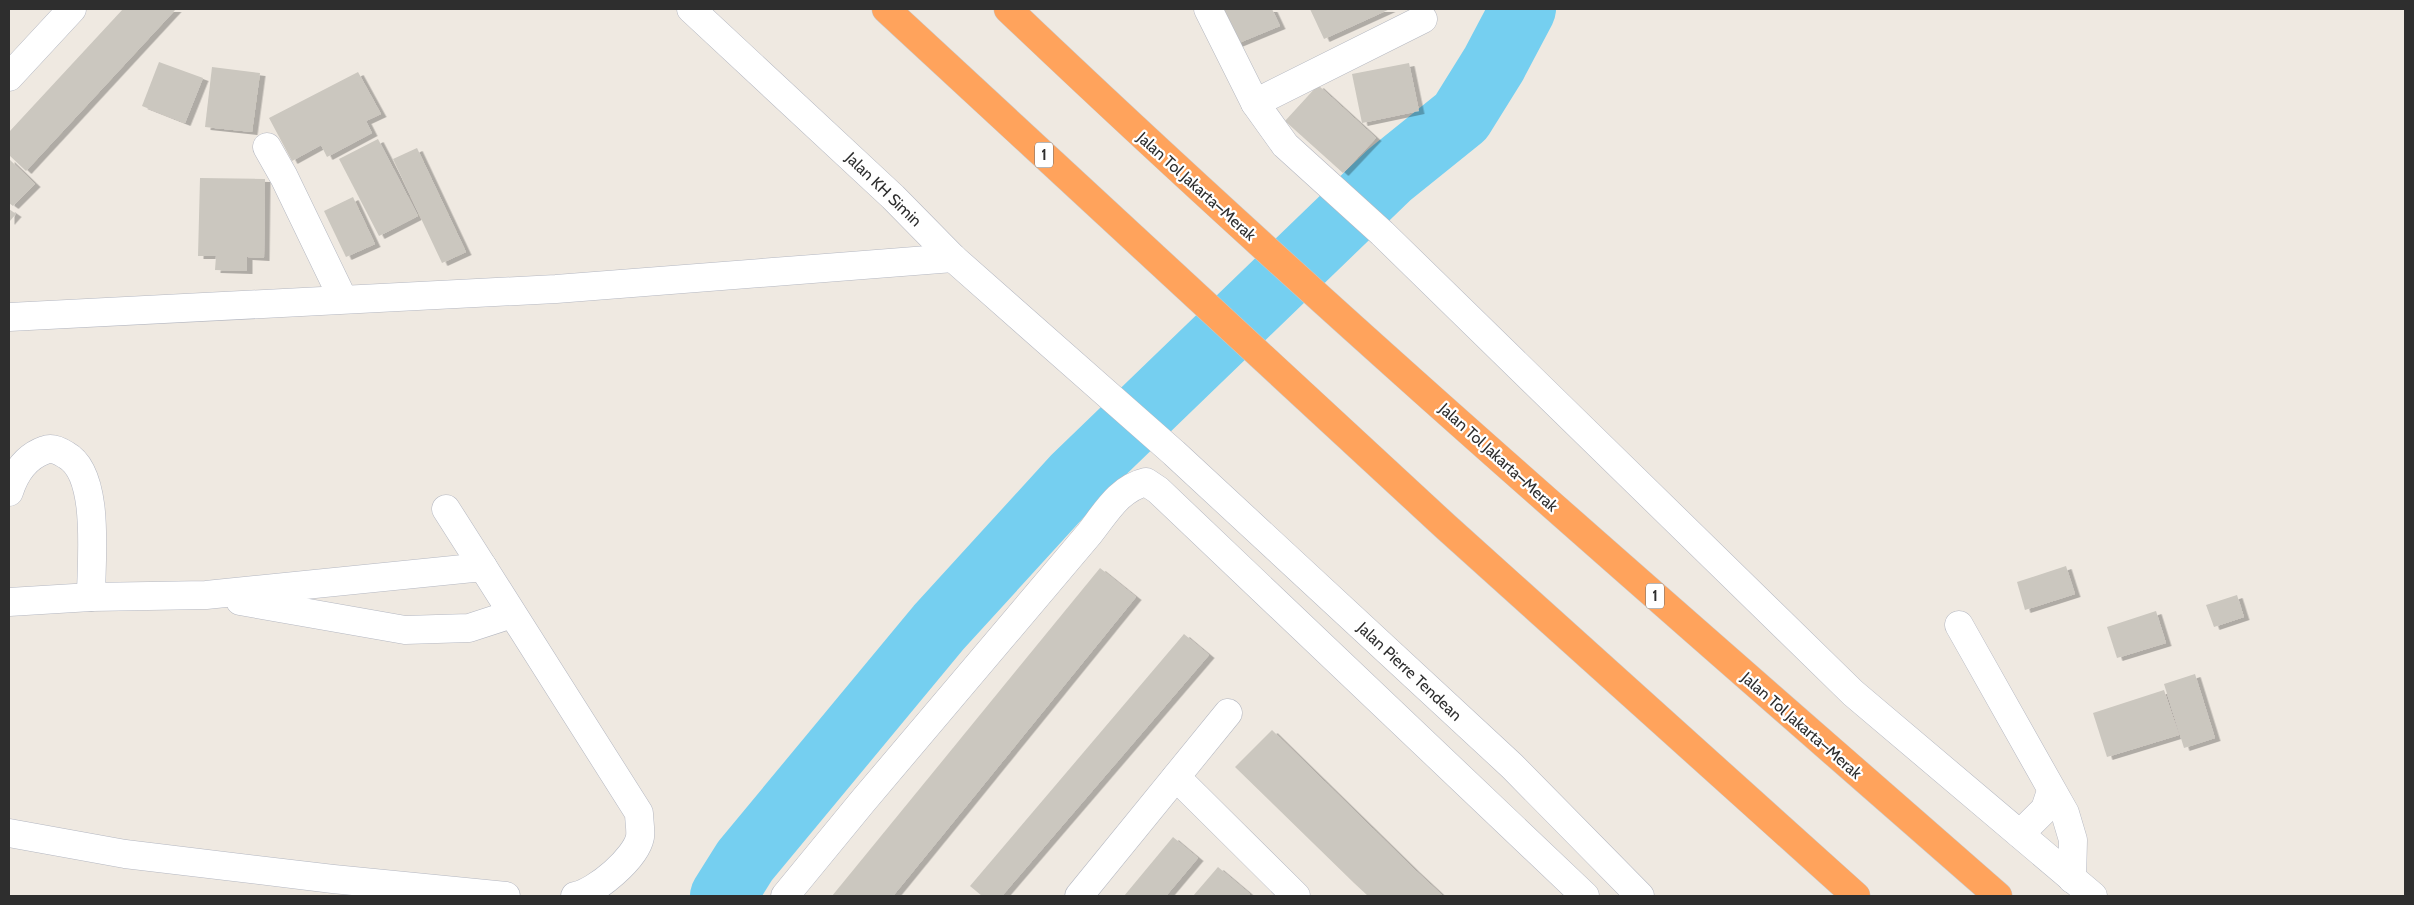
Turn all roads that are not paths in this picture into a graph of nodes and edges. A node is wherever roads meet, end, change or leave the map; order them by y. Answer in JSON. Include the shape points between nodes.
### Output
{"nodes":[{"id":1,"x":72,"y":9,"type":"edge"},
{"id":2,"x":691,"y":9,"type":"edge"},
{"id":3,"x":886,"y":9,"type":"edge"},
{"id":4,"x":1008,"y":9,"type":"edge"},
{"id":5,"x":1208,"y":9,"type":"edge"},
{"id":6,"x":1423,"y":20,"type":"dead end"},
{"id":7,"x":9,"y":77,"type":"edge"},
{"id":8,"x":1255,"y":102,"type":"junction"},
{"id":9,"x":267,"y":146,"type":"dead end"},
{"id":10,"x":953,"y":258,"type":"junction"},
{"id":11,"x":343,"y":299,"type":"junction"},
{"id":12,"x":9,"y":317,"type":"edge"},
{"id":13,"x":1078,"y":368,"type":"joint"},
{"id":14,"x":9,"y":492,"type":"edge"},
{"id":15,"x":446,"y":509,"type":"dead end"},
{"id":16,"x":483,"y":567,"type":"junction"},
{"id":17,"x":206,"y":596,"type":"junction"},
{"id":18,"x":91,"y":597,"type":"junction"},
{"id":19,"x":9,"y":602,"type":"edge"},
{"id":20,"x":512,"y":614,"type":"junction"},
{"id":21,"x":1958,"y":625,"type":"dead end"},
{"id":22,"x":1228,"y":713,"type":"dead end"},
{"id":23,"x":1176,"y":777,"type":"junction"},
{"id":24,"x":2052,"y":791,"type":"junction"},
{"id":25,"x":9,"y":833,"type":"edge"},
{"id":26,"x":2020,"y":834,"type":"junction"},
{"id":27,"x":2072,"y":879,"type":"junction"},
{"id":28,"x":506,"y":896,"type":"edge"},
{"id":29,"x":575,"y":896,"type":"edge"},
{"id":30,"x":785,"y":896,"type":"edge"},
{"id":31,"x":1079,"y":896,"type":"edge"},
{"id":32,"x":1296,"y":896,"type":"edge"},
{"id":33,"x":1585,"y":896,"type":"edge"},
{"id":34,"x":1640,"y":896,"type":"edge"},
{"id":35,"x":1856,"y":896,"type":"edge"},
{"id":36,"x":1998,"y":896,"type":"edge"},
{"id":37,"x":2093,"y":896,"type":"edge"}],
"edges":[{"from":1,"to":7,"type":"street"},
{"from":2,"to":10,"type":"street","name":"Jalan KH Simin","via":[[893,197]]},
{"from":3,"to":35,"type":"highway","number":"1","via":[[1445,526]]},
{"from":4,"to":36,"type":"highway","name":"Jalan Tol Jakarta–Merak","number":"1","via":[[1155,149],[1607,554]]},
{"from":5,"to":8,"type":"street"},
{"from":6,"to":8,"type":"street"},
{"from":8,"to":26,"type":"street","via":[[1285,145],[1382,233],[1853,693]]},
{"from":9,"to":11,"type":"street"},
{"from":10,"to":11,"type":"street","via":[[556,290]]},
{"from":10,"to":13,"type":"street","name":"Jalan KH Simin"},
{"from":11,"to":12,"type":"street"},
{"from":13,"to":34,"type":"street","name":"Jalan Pierre Tendean","via":[[1512,766]]},
{"from":14,"to":18,"type":"street","via":[[14,476],[31,456],[47,449],[60,451],[72,458],[87,482],[91,504]]},
{"from":15,"to":16,"type":"street"},
{"from":16,"to":17,"type":"street"},
{"from":16,"to":20,"type":"street"},
{"from":17,"to":18,"type":"street"},
{"from":17,"to":20,"type":"street","via":[[405,630],[469,628]]},
{"from":18,"to":19,"type":"street"},
{"from":20,"to":29,"type":"street","via":[[639,813],[640,837],[632,853],[605,881]]},
{"from":21,"to":24,"type":"street"},
{"from":22,"to":23,"type":"street"},
{"from":23,"to":31,"type":"street"},
{"from":23,"to":32,"type":"street"},
{"from":24,"to":26,"type":"street","via":[[2045,809]]},
{"from":24,"to":27,"type":"street","via":[[2065,813],[2073,840]]},
{"from":25,"to":28,"type":"street","via":[[125,854]]},
{"from":26,"to":27,"type":"street"},
{"from":27,"to":37,"type":"street"},
{"from":30,"to":33,"type":"street","via":[[1115,500],[1135,485],[1146,482]]}]}
